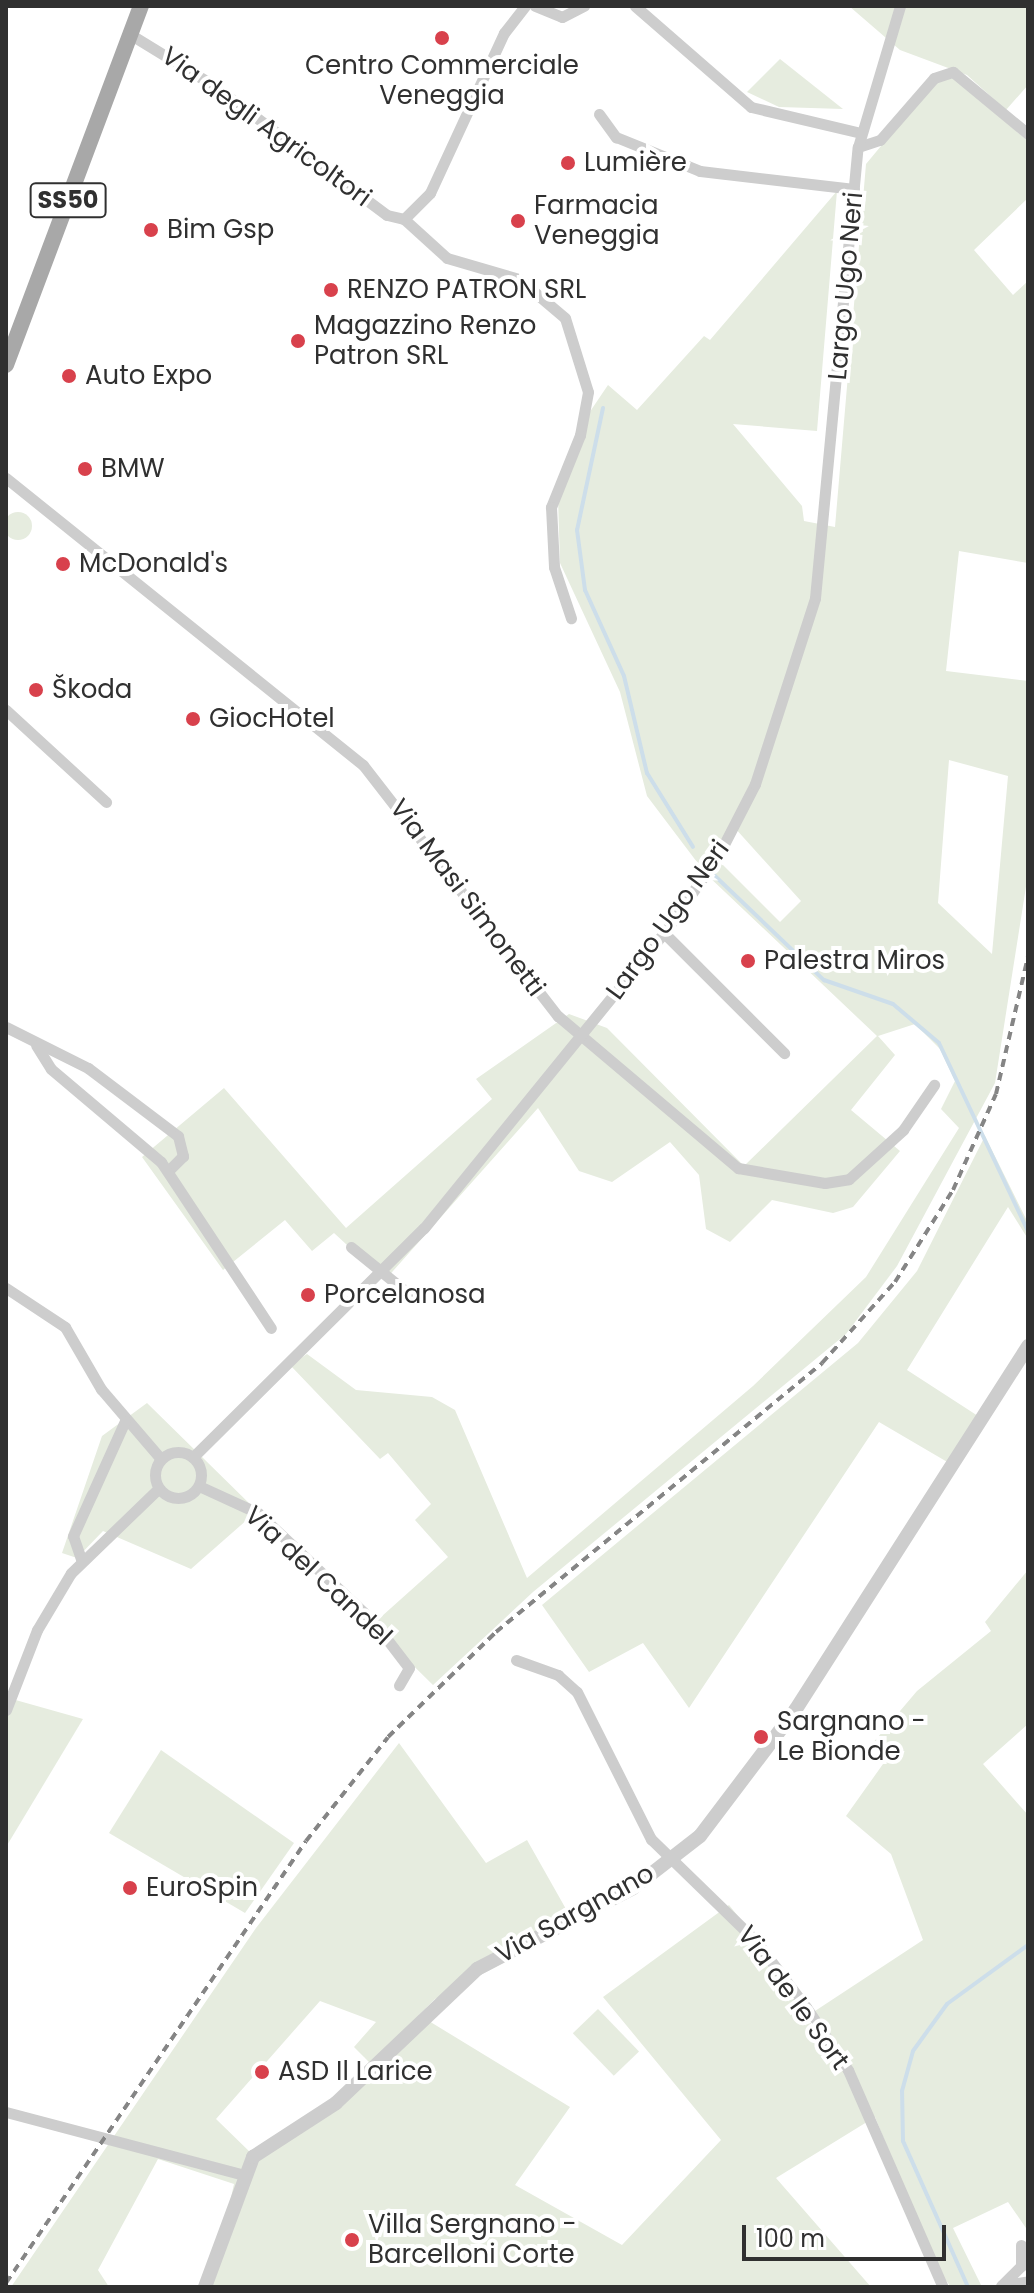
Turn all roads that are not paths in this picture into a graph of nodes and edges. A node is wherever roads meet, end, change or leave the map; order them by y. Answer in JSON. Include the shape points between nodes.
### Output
{"nodes":[{"id":1,"x":141,"y":6,"type":"edge"},
{"id":2,"x":525,"y":6,"type":"edge"},
{"id":3,"x":535,"y":6,"type":"edge"},
{"id":4,"x":584,"y":6,"type":"edge"},
{"id":5,"x":635,"y":6,"type":"edge"},
{"id":6,"x":900,"y":6,"type":"edge"},
{"id":7,"x":128,"y":33,"type":"junction"},
{"id":8,"x":599,"y":114,"type":"dead end"},
{"id":9,"x":861,"y":133,"type":"junction"},
{"id":10,"x":1028,"y":134,"type":"edge"},
{"id":11,"x":858,"y":147,"type":"junction"},
{"id":12,"x":854,"y":189,"type":"junction"},
{"id":13,"x":404,"y":219,"type":"junction"},
{"id":14,"x":6,"y":365,"type":"edge"},
{"id":15,"x":6,"y":478,"type":"edge"},
{"id":16,"x":571,"y":618,"type":"dead end"},
{"id":17,"x":6,"y":710,"type":"edge"},
{"id":18,"x":106,"y":802,"type":"dead end"},
{"id":19,"x":664,"y":933,"type":"junction"},
{"id":20,"x":6,"y":1027,"type":"edge"},
{"id":21,"x":581,"y":1038,"type":"junction"},
{"id":22,"x":36,"y":1045,"type":"junction"},
{"id":23,"x":784,"y":1053,"type":"dead end"},
{"id":24,"x":934,"y":1085,"type":"dead end"},
{"id":25,"x":168,"y":1171,"type":"junction"},
{"id":26,"x":351,"y":1247,"type":"dead end"},
{"id":27,"x":382,"y":1272,"type":"junction"},
{"id":28,"x":6,"y":1288,"type":"edge"},
{"id":29,"x":409,"y":1294,"type":"dead end"},
{"id":30,"x":271,"y":1328,"type":"dead end"},
{"id":31,"x":1028,"y":1346,"type":"edge"},
{"id":32,"x":125,"y":1421,"type":"junction"},
{"id":33,"x":193,"y":1457,"type":"junction"},
{"id":34,"x":161,"y":1459,"type":"junction"},
{"id":35,"x":199,"y":1486,"type":"junction"},
{"id":36,"x":159,"y":1488,"type":"junction"},
{"id":37,"x":81,"y":1559,"type":"junction"},
{"id":38,"x":516,"y":1660,"type":"dead end"},
{"id":39,"x":399,"y":1685,"type":"dead end"},
{"id":40,"x":6,"y":1710,"type":"edge"},
{"id":41,"x":672,"y":1860,"type":"junction"},
{"id":42,"x":6,"y":2112,"type":"edge"},
{"id":43,"x":241,"y":2174,"type":"junction"},
{"id":44,"x":1021,"y":2245,"type":"dead end"},
{"id":45,"x":1028,"y":2281,"type":"edge"},
{"id":46,"x":1000,"y":2286,"type":"edge"},
{"id":47,"x":205,"y":2287,"type":"edge"},
{"id":48,"x":943,"y":2287,"type":"edge"}],
"edges":[{"from":1,"to":7,"type":"main road","number":"SS50"},
{"from":2,"to":13,"type":"street","via":[[504,33],[430,193]]},
{"from":3,"to":4,"type":"street","via":[[562,17]]},
{"from":5,"to":9,"type":"street","via":[[751,107]]},
{"from":6,"to":9,"type":"street","name":"Largo Ugo Neri"},
{"from":7,"to":13,"type":"street","name":"Via degli Agricoltori","via":[[213,85],[387,215]]},
{"from":7,"to":14,"type":"main road","number":"SS50"},
{"from":8,"to":12,"type":"street","via":[[616,137],[700,171]]},
{"from":9,"to":11,"type":"street","name":"Largo Ugo Neri"},
{"from":10,"to":11,"type":"street","via":[[953,72],[934,78],[880,140]]},
{"from":11,"to":12,"type":"street","name":"Largo Ugo Neri"},
{"from":12,"to":19,"type":"street","name":"Largo Ugo Neri","via":[[834,447],[809,629],[755,784],[718,856]]},
{"from":13,"to":16,"type":"street","name":"Via degli Agricoltori","via":[[447,258],[519,279],[558,309],[576,339],[587,407],[550,515],[554,567]]},
{"from":15,"to":21,"type":"street","name":"Via Masi Simonetti","via":[[363,765]]},
{"from":17,"to":18,"type":"street"},
{"from":19,"to":21,"type":"street","name":"Largo Ugo Neri"},
{"from":19,"to":23,"type":"street"},
{"from":20,"to":22,"type":"street"},
{"from":21,"to":24,"type":"street","name":"Via Masi Simonetti","via":[[738,1168],[825,1183],[860,1172],[924,1106]]},
{"from":21,"to":27,"type":"street","name":"Largo Ugo Neri"},
{"from":22,"to":25,"type":"street","via":[[51,1069]]},
{"from":22,"to":25,"type":"street","via":[[88,1068],[178,1136],[183,1156]]},
{"from":25,"to":30,"type":"street"},
{"from":26,"to":27,"type":"street"},
{"from":27,"to":29,"type":"street"},
{"from":27,"to":33,"type":"street","name":"Largo Ugo Neri"},
{"from":28,"to":32,"type":"street","via":[[65,1327]]},
{"from":31,"to":41,"type":"street","name":"Via Sargnano","via":[[796,1709],[707,1827]]},
{"from":32,"to":34,"type":"street"},
{"from":32,"to":37,"type":"street","via":[[73,1536]]},
{"from":33,"to":34,"type":"street","via":[[180,1451]]},
{"from":33,"to":35,"type":"street"},
{"from":34,"to":36,"type":"street"},
{"from":35,"to":36,"type":"street","via":[[183,1498]]},
{"from":35,"to":39,"type":"street","name":"Via del Candel","via":[[258,1513],[373,1621],[409,1668]]},
{"from":36,"to":37,"type":"street"},
{"from":37,"to":40,"type":"street","via":[[37,1630]]},
{"from":38,"to":41,"type":"street","name":"Via de le Sort","via":[[558,1675],[589,1708],[641,1824]]},
{"from":41,"to":43,"type":"street","name":"Via Sargnano","via":[[477,1969],[336,2103],[262,2149]]},
{"from":41,"to":48,"type":"street","name":"Via de le Sort","via":[[756,1941],[848,2070]]},
{"from":42,"to":43,"type":"street"},
{"from":43,"to":47,"type":"street","name":"Via Sargnano"},
{"from":44,"to":46,"type":"street","via":[[1021,2266]]},
{"from":45,"to":46,"type":"street"}]}
